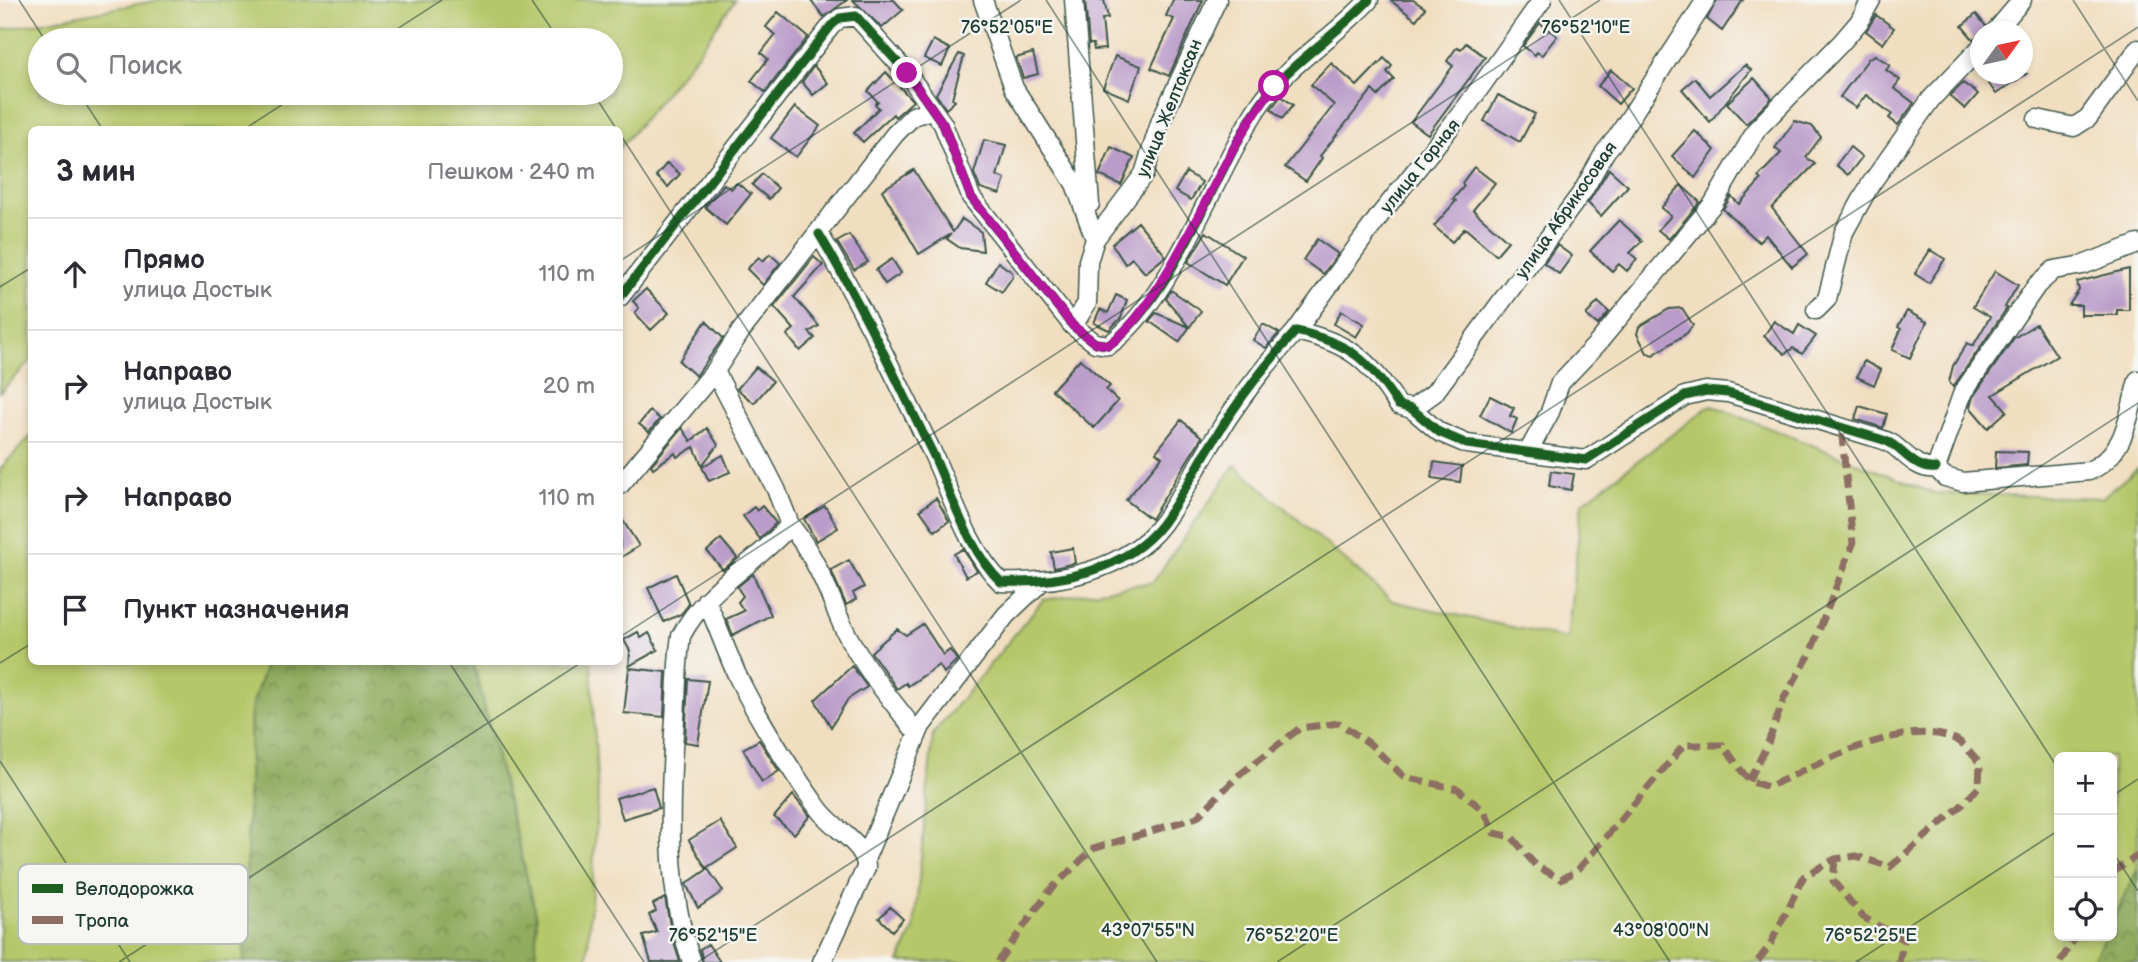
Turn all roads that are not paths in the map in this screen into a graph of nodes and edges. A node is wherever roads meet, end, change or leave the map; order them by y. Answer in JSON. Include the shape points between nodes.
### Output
{"nodes":[{"id":1,"x":983,"y":0,"type":"edge"},
{"id":2,"x":1074,"y":0,"type":"edge"},
{"id":3,"x":1217,"y":0,"type":"edge"},
{"id":4,"x":1369,"y":0,"type":"edge"},
{"id":5,"x":1542,"y":0,"type":"edge"},
{"id":6,"x":1706,"y":0,"type":"edge"},
{"id":7,"x":1871,"y":0,"type":"edge"},
{"id":8,"x":2022,"y":0,"type":"edge"},
{"id":9,"x":2004,"y":21,"type":"edge"},
{"id":10,"x":2138,"y":49,"type":"edge"},
{"id":11,"x":1970,"y":58,"type":"edge"},
{"id":12,"x":931,"y":110,"type":"junction"},
{"id":13,"x":2037,"y":119,"type":"dead end"},
{"id":14,"x":819,"y":234,"type":"junction"},
{"id":15,"x":1095,"y":239,"type":"junction"},
{"id":16,"x":2138,"y":244,"type":"edge"},
{"id":17,"x":623,"y":293,"type":"edge"},
{"id":18,"x":1816,"y":310,"type":"dead end"},
{"id":19,"x":1073,"y":326,"type":"junction"},
{"id":20,"x":1296,"y":331,"type":"junction"},
{"id":21,"x":715,"y":371,"type":"junction"},
{"id":22,"x":2138,"y":380,"type":"edge"},
{"id":23,"x":1412,"y":409,"type":"junction"},
{"id":24,"x":1528,"y":452,"type":"junction"},
{"id":25,"x":1936,"y":468,"type":"junction"},
{"id":26,"x":623,"y":481,"type":"edge"},
{"id":27,"x":790,"y":525,"type":"junction"},
{"id":28,"x":1042,"y":581,"type":"junction"},
{"id":29,"x":706,"y":600,"type":"junction"},
{"id":30,"x":922,"y":726,"type":"junction"},
{"id":31,"x":866,"y":858,"type":"junction"},
{"id":32,"x":692,"y":962,"type":"edge"},
{"id":33,"x":822,"y":962,"type":"edge"}],
"edges":[{"from":1,"to":15,"type":"street","via":[[1014,88],[1075,184]]},
{"from":2,"to":15,"type":"street"},
{"from":3,"to":15,"type":"street","name":"улица Желтоксан","via":[[1161,120],[1144,174]]},
{"from":4,"to":19,"type":"street","via":[[1294,67],[1260,105],[1195,224],[1132,323],[1109,345],[1095,343]]},
{"from":5,"to":20,"type":"street","name":"улица Горная"},
{"from":6,"to":23,"type":"street","name":"улица Абрикосовая","via":[[1583,191],[1434,393]]},
{"from":7,"to":24,"type":"street","via":[[1841,43],[1757,129],[1713,204],[1560,383]]},
{"from":8,"to":9,"type":"street"},
{"from":10,"to":13,"type":"street","via":[[2088,118],[2074,127]]},
{"from":11,"to":18,"type":"street","via":[[1931,99],[1870,185],[1844,232],[1827,299]]},
{"from":12,"to":14,"type":"street","via":[[913,116],[895,134]]},
{"from":12,"to":17,"type":"street","via":[[907,73],[863,22],[856,16],[840,18]]},
{"from":12,"to":19,"type":"street","via":[[943,124],[971,197]]},
{"from":14,"to":21,"type":"street","via":[[748,321]]},
{"from":14,"to":28,"type":"street","name":"улица Горная","via":[[989,571],[1001,582]]},
{"from":15,"to":19,"type":"street","name":"улица Желтоксан","via":[[1088,261],[1087,303]]},
{"from":16,"to":25,"type":"street","via":[[2083,265],[2054,270],[2037,285],[1963,392]]},
{"from":20,"to":23,"type":"street","via":[[1324,338],[1364,359],[1398,405]]},
{"from":20,"to":28,"type":"street","name":"улица Горная","via":[[1216,435],[1182,494],[1149,538],[1100,568]]},
{"from":21,"to":26,"type":"street"},
{"from":21,"to":27,"type":"street"},
{"from":22,"to":25,"type":"street","via":[[2119,446],[2103,465],[2089,471],[1964,482],[1945,477]]},
{"from":23,"to":24,"type":"street","via":[[1439,432],[1467,444]]},
{"from":24,"to":25,"type":"street","via":[[1586,460],[1685,396],[1706,391],[1728,393],[1891,443],[1903,456]]},
{"from":27,"to":29,"type":"street"},
{"from":27,"to":30,"type":"street","via":[[888,697],[913,728]]},
{"from":28,"to":30,"type":"street","via":[[1006,615]]},
{"from":29,"to":31,"type":"street","via":[[738,676],[794,774],[822,814],[858,845]]},
{"from":29,"to":32,"type":"street","via":[[681,636],[669,785],[679,899]]},
{"from":30,"to":31,"type":"street"},
{"from":31,"to":33,"type":"street","via":[[866,868]]}]}
